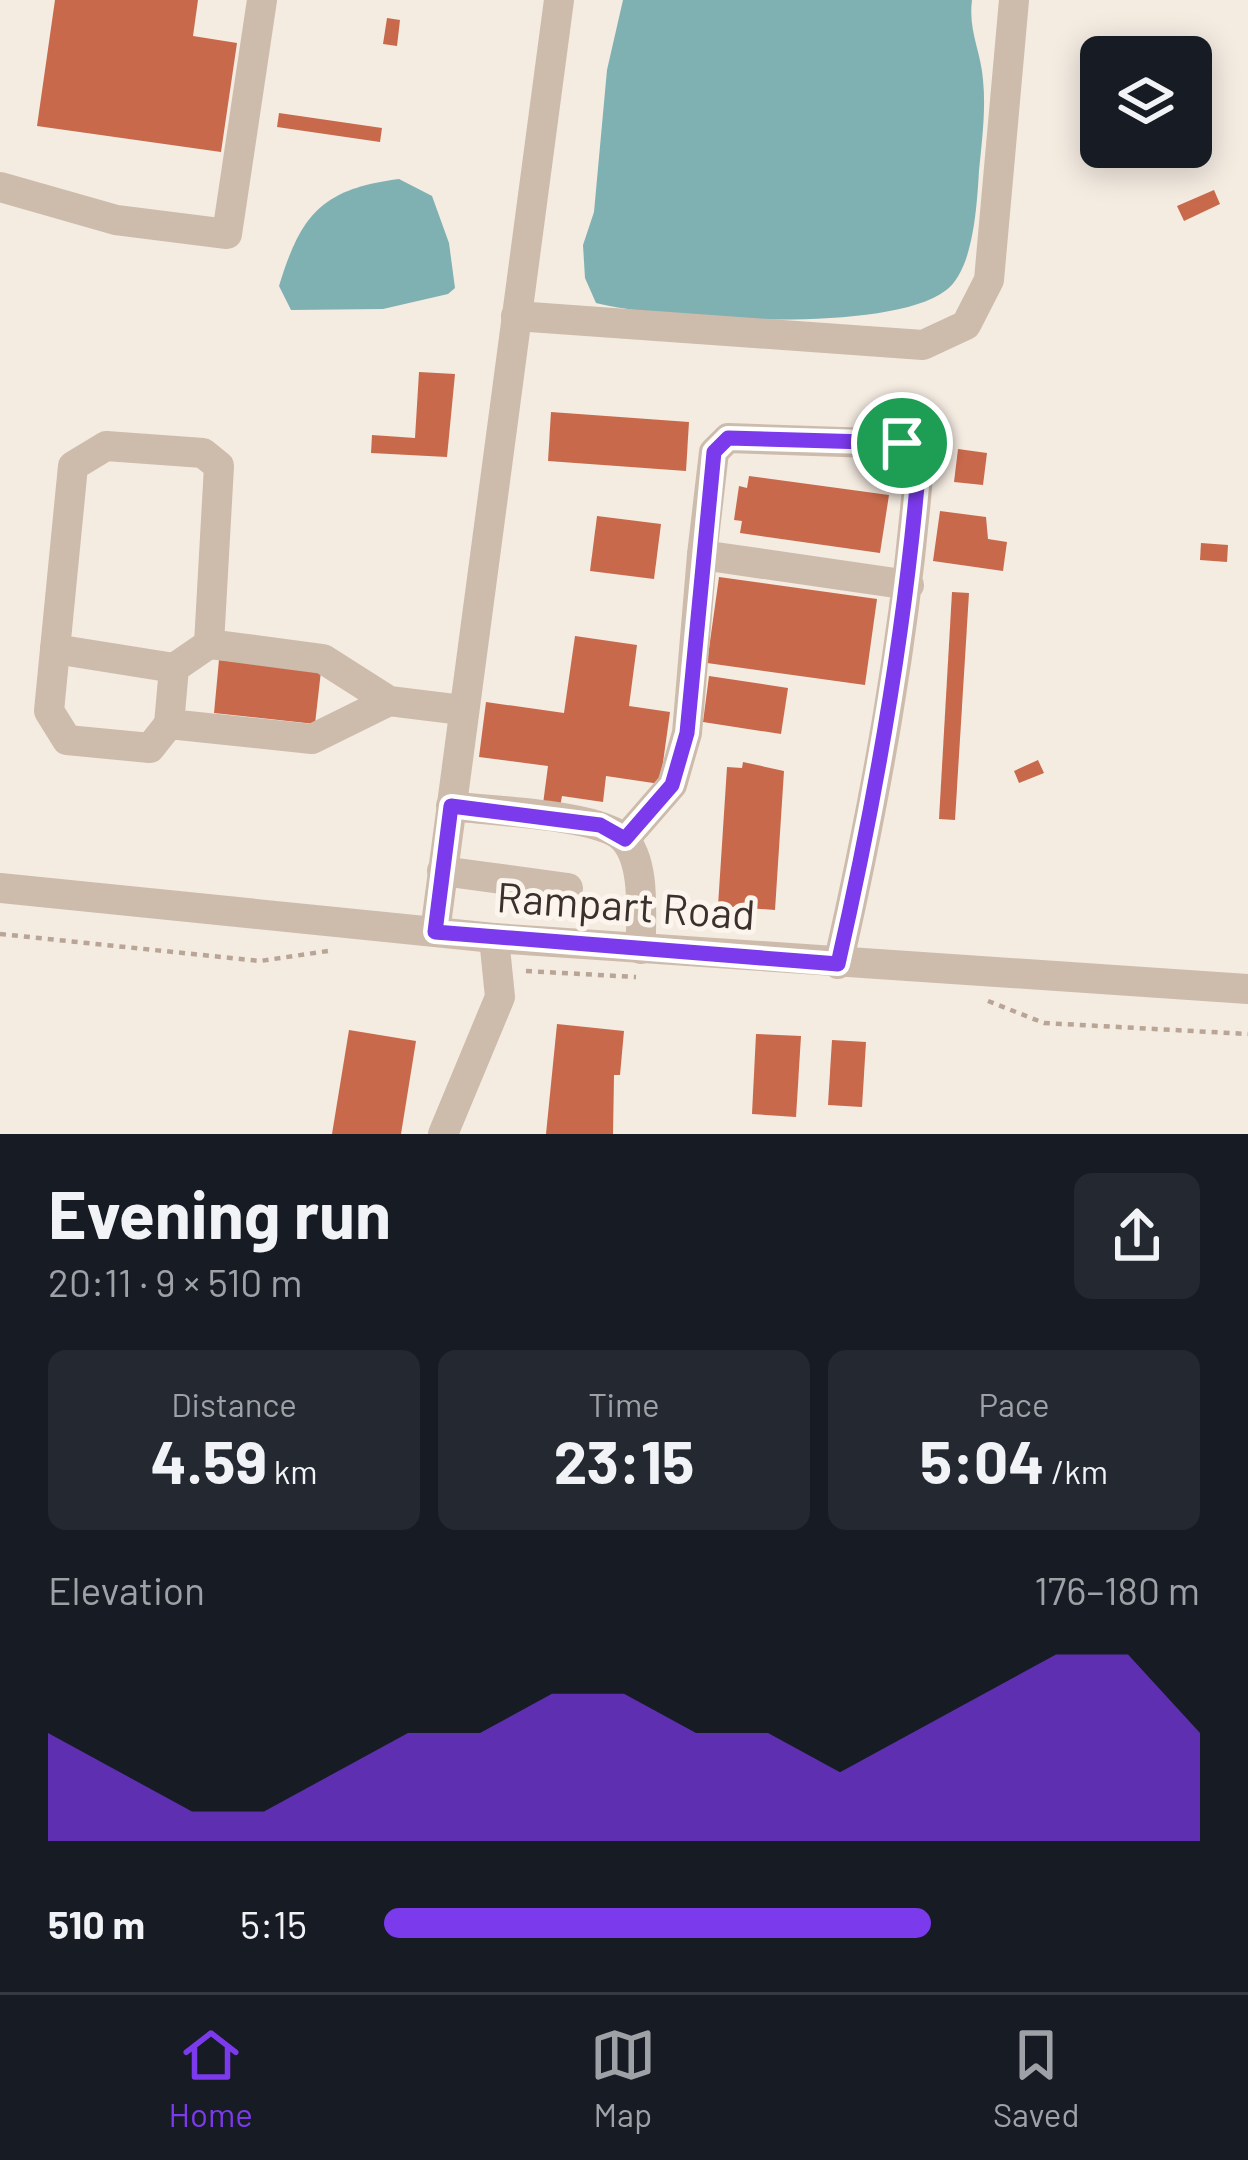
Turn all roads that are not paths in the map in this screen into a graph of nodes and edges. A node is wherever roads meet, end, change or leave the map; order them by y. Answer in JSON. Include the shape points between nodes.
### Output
{"nodes":[{"id":1,"x":262,"y":0,"type":"edge"},
{"id":2,"x":559,"y":0,"type":"edge"},
{"id":3,"x":1014,"y":0,"type":"edge"},
{"id":4,"x":0,"y":187,"type":"edge"},
{"id":5,"x":516,"y":316,"type":"junction"},
{"id":6,"x":702,"y":555,"type":"junction"},
{"id":7,"x":909,"y":585,"type":"junction"},
{"id":8,"x":209,"y":644,"type":"junction"},
{"id":9,"x":56,"y":649,"type":"junction"},
{"id":10,"x":174,"y":668,"type":"junction"},
{"id":11,"x":389,"y":700,"type":"junction"},
{"id":12,"x":462,"y":710,"type":"junction"},
{"id":13,"x":169,"y":724,"type":"junction"},
{"id":14,"x":451,"y":806,"type":"junction"},
{"id":15,"x":625,"y":839,"type":"junction"},
{"id":16,"x":442,"y":871,"type":"junction"},
{"id":17,"x":0,"y":888,"type":"edge"},
{"id":18,"x":568,"y":888,"type":"dead end"},
{"id":19,"x":435,"y":932,"type":"junction"},
{"id":20,"x":494,"y":938,"type":"junction"},
{"id":21,"x":641,"y":949,"type":"junction"},
{"id":22,"x":838,"y":964,"type":"junction"},
{"id":23,"x":1248,"y":989,"type":"edge"},
{"id":24,"x":443,"y":1134,"type":"edge"}],
"edges":[{"from":1,"to":4,"type":"street","via":[[227,234],[116,220]]},
{"from":2,"to":5,"type":"street"},
{"from":3,"to":5,"type":"street","via":[[989,280],[966,325],[923,345]]},
{"from":5,"to":12,"type":"street"},
{"from":6,"to":7,"type":"street"},
{"from":6,"to":7,"type":"street","via":[[714,452],[728,438],[902,443],[919,463]]},
{"from":6,"to":15,"type":"street","via":[[687,733],[672,785]]},
{"from":7,"to":22,"type":"street","via":[[888,733]]},
{"from":8,"to":9,"type":"street","via":[[219,466],[203,453],[106,446],[73,466]]},
{"from":8,"to":10,"type":"street"},
{"from":8,"to":11,"type":"street","via":[[323,659]]},
{"from":9,"to":10,"type":"street"},
{"from":9,"to":13,"type":"street","via":[[50,711],[67,740],[150,748]]},
{"from":10,"to":13,"type":"street"},
{"from":11,"to":12,"type":"street"},
{"from":11,"to":13,"type":"street","via":[[313,740]]},
{"from":12,"to":14,"type":"street"},
{"from":14,"to":15,"type":"street","via":[[600,825]]},
{"from":14,"to":16,"type":"street"},
{"from":15,"to":21,"type":"street","via":[[637,868]]},
{"from":16,"to":18,"type":"street"},
{"from":16,"to":19,"type":"street"},
{"from":17,"to":19,"type":"street","name":"Rampart Road"},
{"from":19,"to":20,"type":"street","name":"Rampart Road"},
{"from":20,"to":21,"type":"street","name":"Rampart Road"},
{"from":20,"to":24,"type":"street","via":[[500,997]]},
{"from":21,"to":22,"type":"street","name":"Rampart Road"},
{"from":22,"to":23,"type":"street","name":"Rampart Road"}]}
